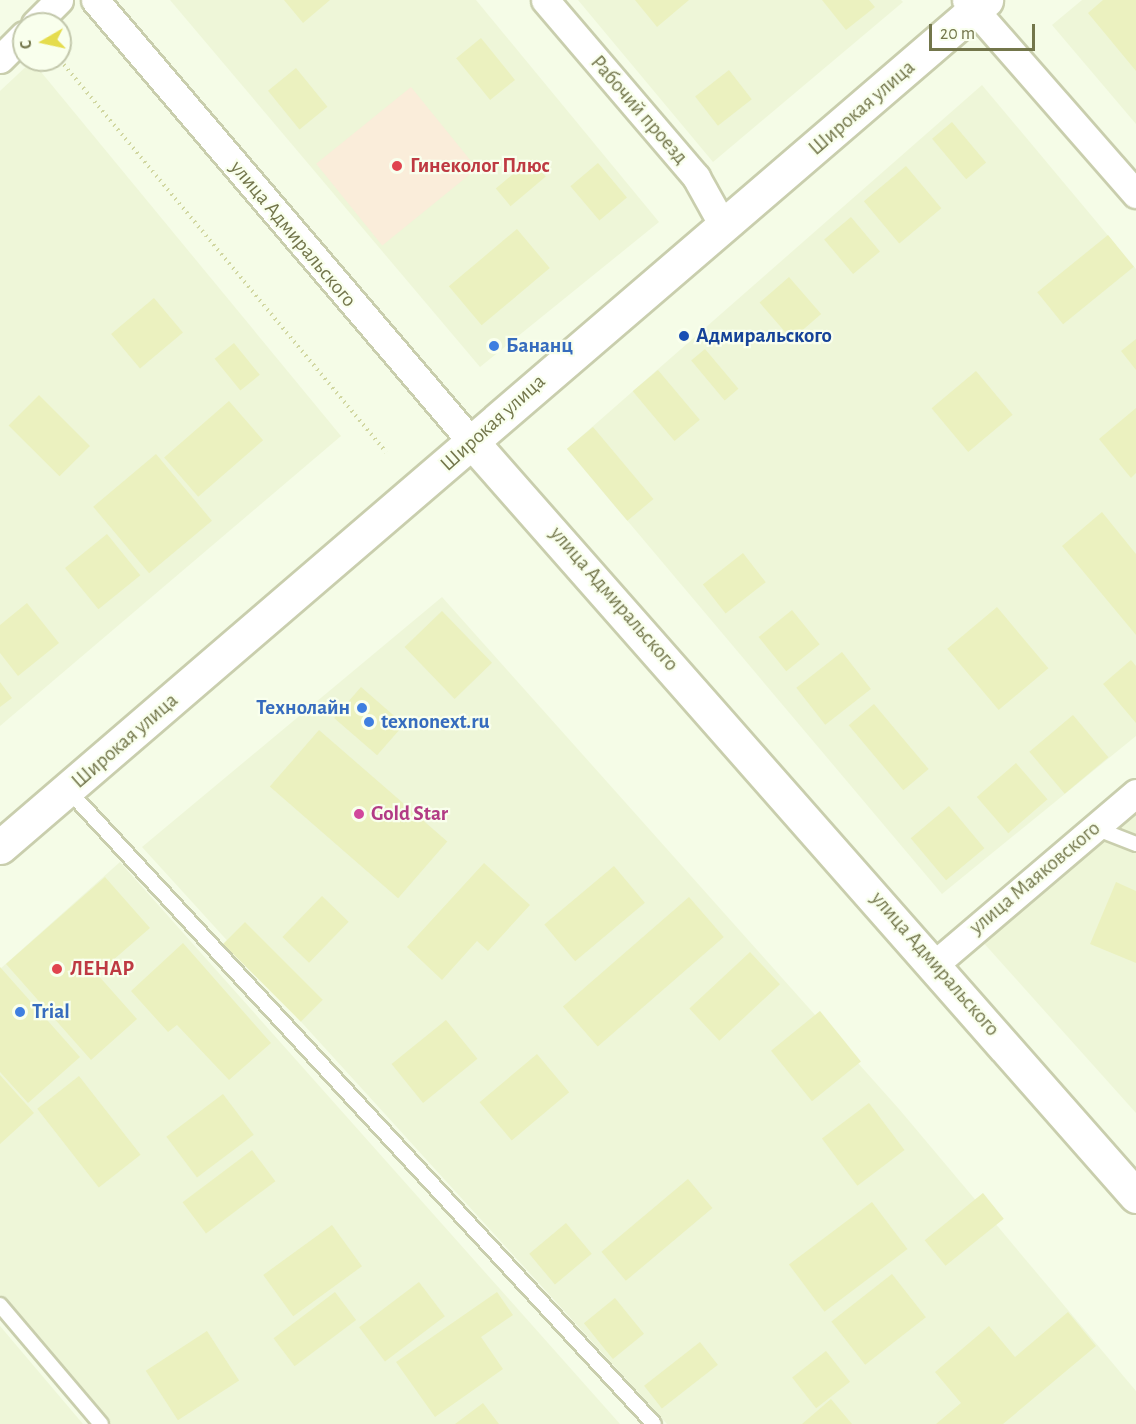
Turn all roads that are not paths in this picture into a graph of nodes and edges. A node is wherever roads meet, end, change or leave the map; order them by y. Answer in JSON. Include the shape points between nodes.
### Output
{"nodes":[{"id":1,"x":59,"y":0,"type":"edge"},
{"id":2,"x":96,"y":0,"type":"edge"},
{"id":3,"x":545,"y":0,"type":"edge"},
{"id":4,"x":975,"y":4,"type":"edge"},
{"id":5,"x":47,"y":12,"type":"edge"},
{"id":6,"x":12,"y":47,"type":"edge"},
{"id":7,"x":0,"y":59,"type":"edge"},
{"id":8,"x":1136,"y":194,"type":"edge"},
{"id":9,"x":724,"y":227,"type":"junction"},
{"id":10,"x":471,"y":441,"type":"junction"},
{"id":11,"x":68,"y":790,"type":"junction"},
{"id":12,"x":1136,"y":793,"type":"edge"},
{"id":13,"x":1095,"y":828,"type":"junction"},
{"id":14,"x":1136,"y":844,"type":"edge"},
{"id":15,"x":0,"y":847,"type":"edge"},
{"id":16,"x":934,"y":964,"type":"junction"},
{"id":17,"x":1136,"y":1196,"type":"edge"},
{"id":18,"x":0,"y":1305,"type":"edge"},
{"id":19,"x":101,"y":1424,"type":"edge"},
{"id":20,"x":654,"y":1424,"type":"edge"}],
"edges":[{"from":1,"to":5,"type":"street"},
{"from":2,"to":10,"type":"street","name":"улица Адмиральского"},
{"from":3,"to":9,"type":"street","name":"Рабочий проезд","via":[[696,177]]},
{"from":4,"to":8,"type":"street"},
{"from":4,"to":9,"type":"main road","name":"Широкая улица"},
{"from":6,"to":7,"type":"street"},
{"from":9,"to":10,"type":"main road","name":"Широкая улица"},
{"from":10,"to":11,"type":"main road","name":"Широкая улица"},
{"from":10,"to":16,"type":"main road","name":"улица Адмиральского"},
{"from":11,"to":15,"type":"main road","name":"Широкая улица"},
{"from":11,"to":20,"type":"lane"},
{"from":12,"to":13,"type":"street","name":"улица Маяковского"},
{"from":13,"to":14,"type":"lane"},
{"from":13,"to":16,"type":"street","name":"улица Маяковского"},
{"from":16,"to":17,"type":"main road","name":"улица Адмиральского"},
{"from":18,"to":19,"type":"lane"}]}
